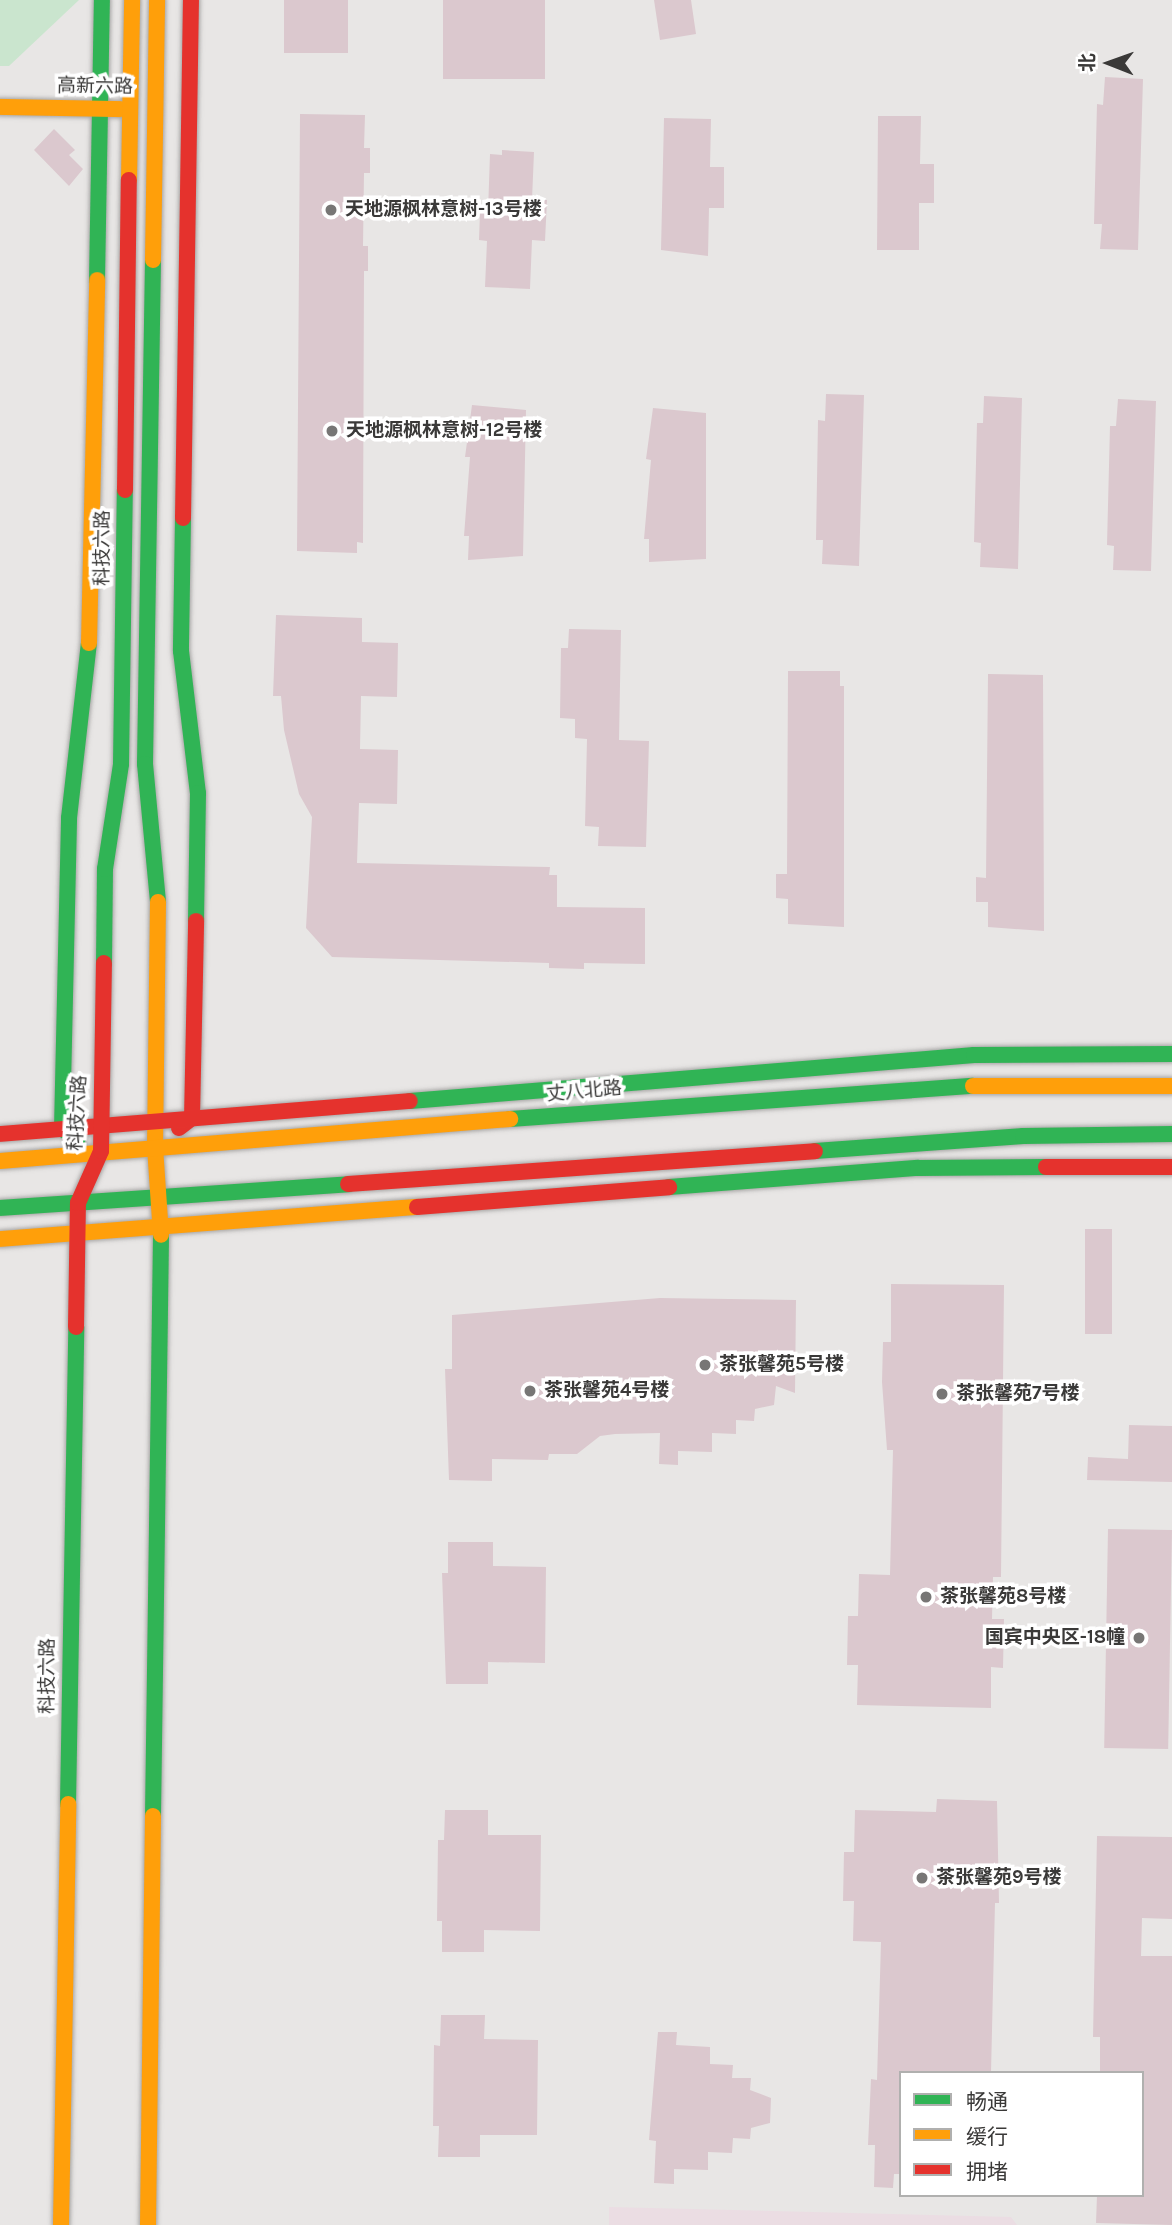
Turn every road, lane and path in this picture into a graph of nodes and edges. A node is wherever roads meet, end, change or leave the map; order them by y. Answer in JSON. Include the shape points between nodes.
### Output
{"nodes":[{"id":1,"x":102,"y":0,"type":"edge"},
{"id":2,"x":132,"y":0,"type":"edge"},
{"id":3,"x":157,"y":0,"type":"edge"},
{"id":4,"x":191,"y":0,"type":"edge"},
{"id":5,"x":0,"y":107,"type":"edge"},
{"id":6,"x":100,"y":108,"type":"junction"},
{"id":7,"x":131,"y":109,"type":"junction"},
{"id":8,"x":155,"y":109,"type":"junction"},
{"id":9,"x":189,"y":109,"type":"junction"},
{"id":10,"x":1172,"y":1054,"type":"edge"},
{"id":11,"x":1172,"y":1086,"type":"edge"},
{"id":12,"x":192,"y":1118,"type":"junction"},
{"id":13,"x":155,"y":1121,"type":"junction"},
{"id":14,"x":101,"y":1125,"type":"junction"},
{"id":15,"x":62,"y":1129,"type":"junction"},
{"id":16,"x":1172,"y":1133,"type":"edge"},
{"id":17,"x":0,"y":1134,"type":"edge"},
{"id":18,"x":155,"y":1147,"type":"junction"},
{"id":19,"x":101,"y":1151,"type":"junction"},
{"id":20,"x":0,"y":1161,"type":"edge"},
{"id":21,"x":1172,"y":1167,"type":"edge"},
{"id":22,"x":161,"y":1197,"type":"junction"},
{"id":23,"x":78,"y":1203,"type":"junction"},
{"id":24,"x":0,"y":1208,"type":"edge"},
{"id":25,"x":160,"y":1226,"type":"junction"},
{"id":26,"x":78,"y":1232,"type":"junction"},
{"id":27,"x":0,"y":1239,"type":"edge"},
{"id":28,"x":61,"y":2225,"type":"edge"},
{"id":29,"x":148,"y":2225,"type":"edge"}],
"edges":[{"from":1,"to":6,"type":"main road"},
{"from":2,"to":7,"type":"main road","name":"科技六路"},
{"from":3,"to":8,"type":"main road"},
{"from":4,"to":9,"type":"main road"},
{"from":5,"to":6,"type":"main road","name":"高新六路"},
{"from":6,"to":7,"type":"main road","name":"高新六路"},
{"from":6,"to":15,"type":"main road","via":[[92,613],[69,818]]},
{"from":7,"to":8,"type":"main road","name":"高新六路"},
{"from":7,"to":14,"type":"main road","name":"科技六路","via":[[121,764],[105,869]]},
{"from":8,"to":9,"type":"main road","name":"高新六路"},
{"from":8,"to":13,"type":"main road","via":[[145,764],[158,871]]},
{"from":9,"to":12,"type":"main road","via":[[181,651],[198,793]]},
{"from":10,"to":12,"type":"main road","via":[[974,1055]]},
{"from":11,"to":18,"type":"main road","name":"丈八北路","via":[[967,1086],[814,1094]]},
{"from":12,"to":13,"type":"main road"},
{"from":12,"to":18,"type":"main road"},
{"from":13,"to":14,"type":"main road"},
{"from":13,"to":18,"type":"main road"},
{"from":14,"to":15,"type":"main road"},
{"from":14,"to":19,"type":"main road","name":"科技六路"},
{"from":15,"to":17,"type":"main road"},
{"from":15,"to":19,"type":"main road"},
{"from":16,"to":22,"type":"main road","via":[[1023,1136]]},
{"from":18,"to":19,"type":"main road","name":"丈八北路"},
{"from":18,"to":22,"type":"main road"},
{"from":19,"to":20,"type":"main road","name":"丈八北路"},
{"from":19,"to":23,"type":"main road","name":"科技六路"},
{"from":21,"to":25,"type":"main road","via":[[918,1168]]},
{"from":22,"to":23,"type":"main road"},
{"from":22,"to":25,"type":"main road"},
{"from":23,"to":24,"type":"main road"},
{"from":23,"to":26,"type":"main road","name":"科技六路"},
{"from":25,"to":26,"type":"main road"},
{"from":25,"to":29,"type":"main road"},
{"from":26,"to":27,"type":"main road"},
{"from":26,"to":28,"type":"main road","name":"科技六路"}]}
